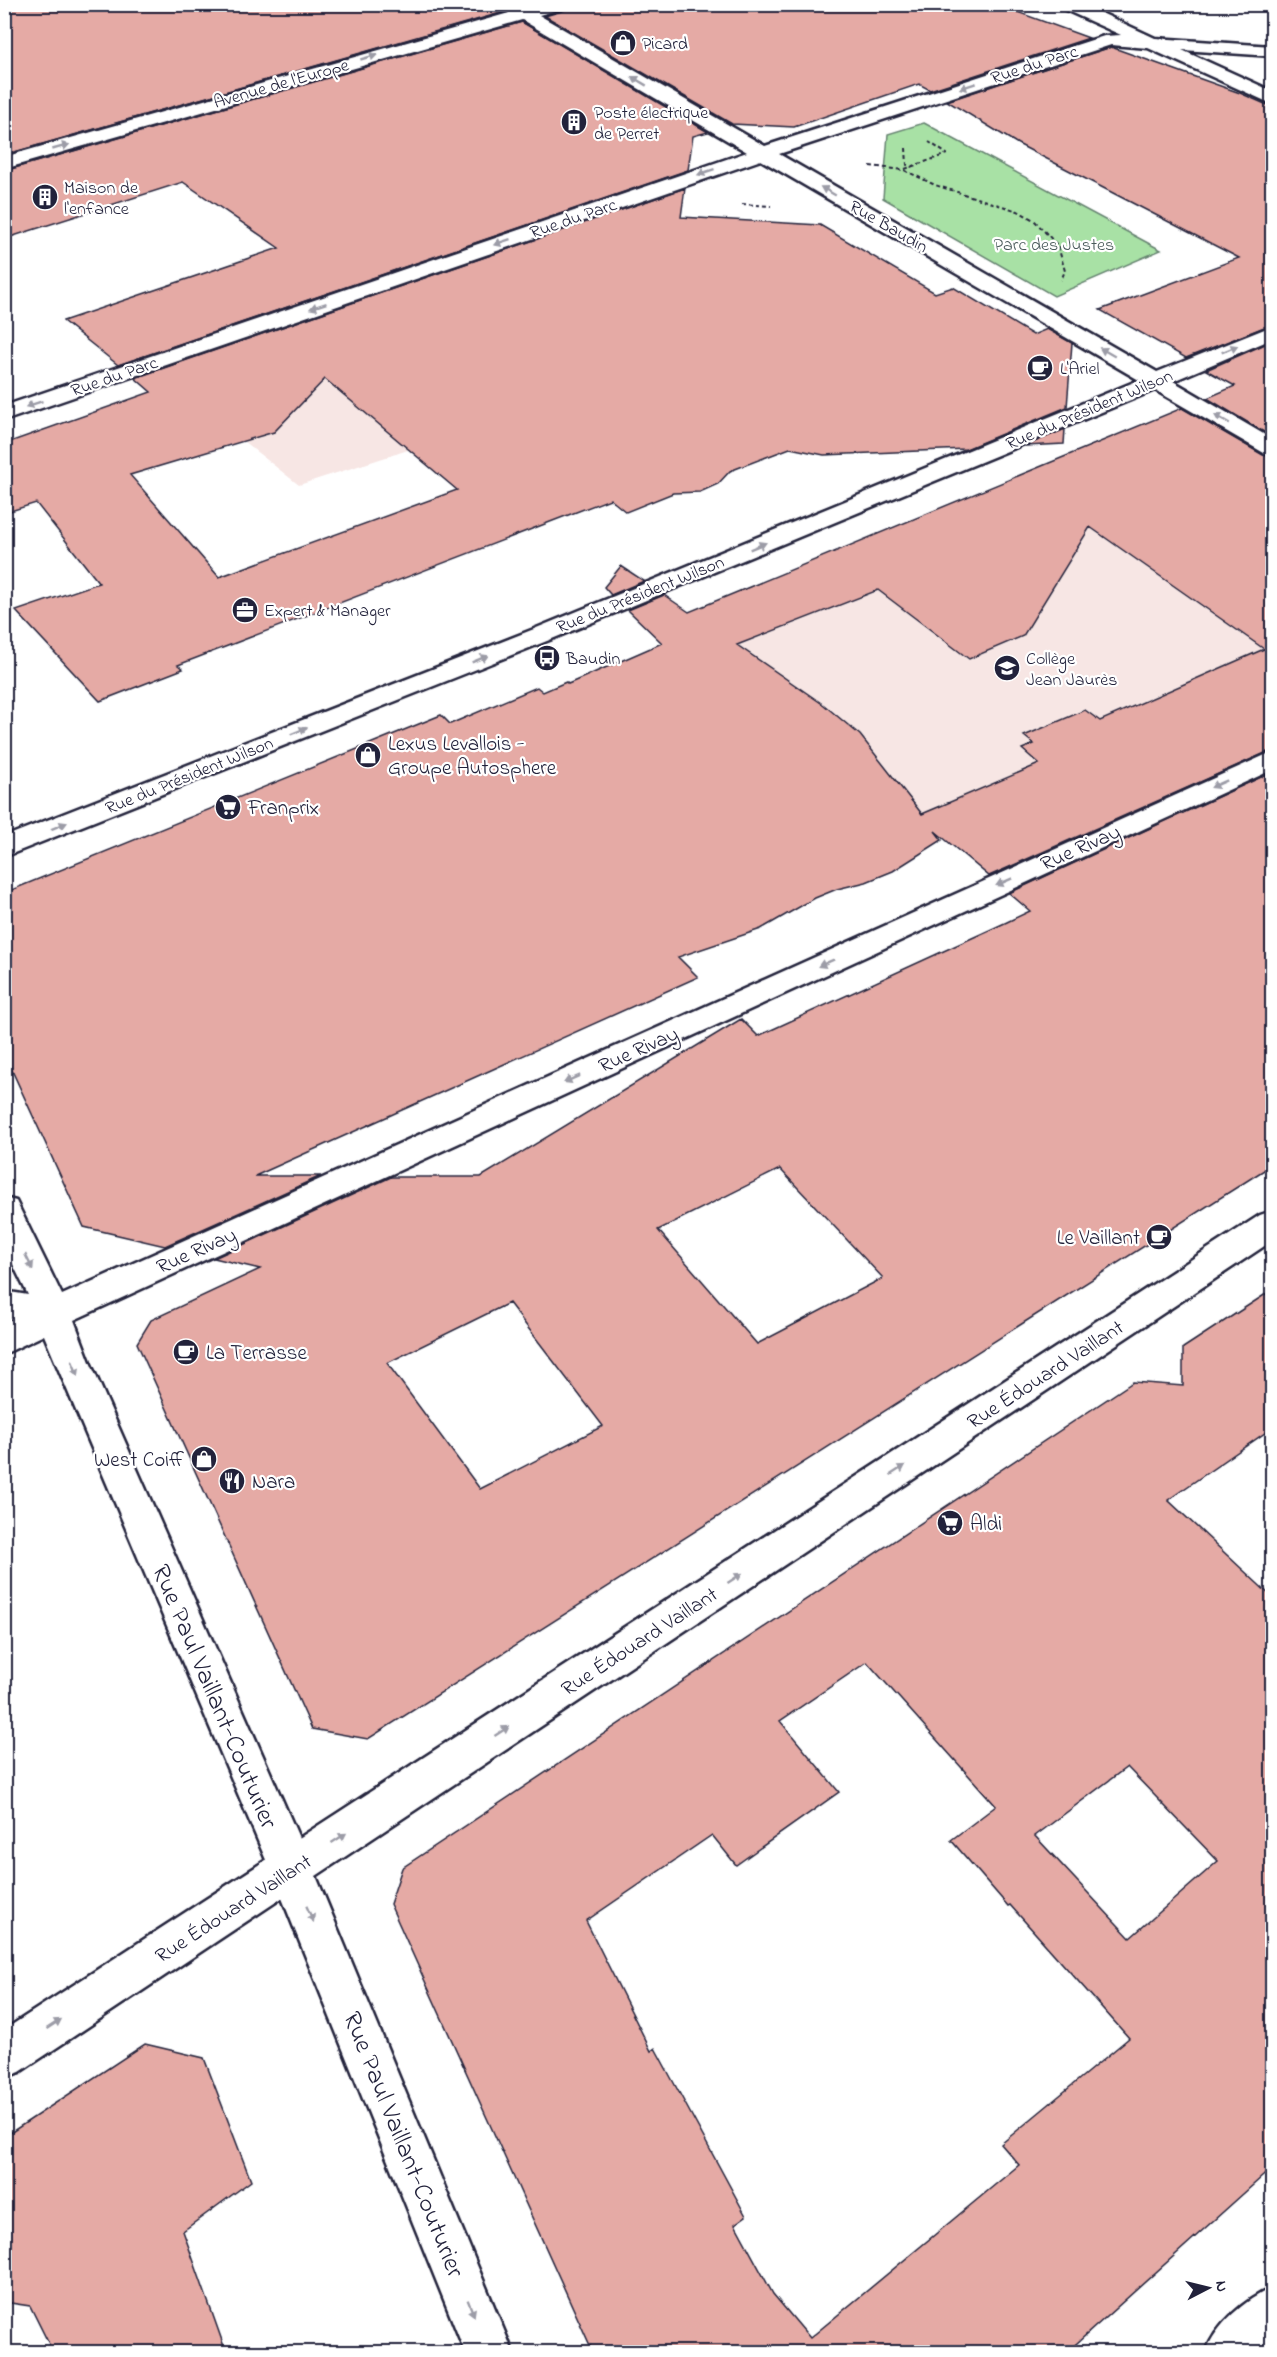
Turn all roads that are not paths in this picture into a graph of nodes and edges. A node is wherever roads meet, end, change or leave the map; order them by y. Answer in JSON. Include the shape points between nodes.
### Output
{"nodes":[{"id":1,"x":507,"y":4,"type":"edge"},
{"id":2,"x":558,"y":4,"type":"edge"},
{"id":3,"x":1067,"y":4,"type":"edge"},
{"id":4,"x":524,"y":14,"type":"junction"},
{"id":5,"x":1146,"y":41,"type":"junction"},
{"id":6,"x":1181,"y":43,"type":"junction"},
{"id":7,"x":1272,"y":51,"type":"edge"},
{"id":8,"x":1272,"y":83,"type":"edge"},
{"id":9,"x":1272,"y":98,"type":"edge"},
{"id":10,"x":762,"y":153,"type":"junction"},
{"id":11,"x":4,"y":163,"type":"edge"},
{"id":12,"x":1272,"y":332,"type":"edge"},
{"id":13,"x":1157,"y":380,"type":"junction"},
{"id":14,"x":4,"y":414,"type":"edge"},
{"id":15,"x":1272,"y":448,"type":"edge"},
{"id":16,"x":1272,"y":760,"type":"edge"},
{"id":17,"x":4,"y":848,"type":"edge"},
{"id":18,"x":4,"y":1210,"type":"edge"},
{"id":19,"x":1272,"y":1224,"type":"edge"},
{"id":20,"x":4,"y":1304,"type":"edge"},
{"id":21,"x":54,"y":1314,"type":"junction"},
{"id":22,"x":4,"y":1340,"type":"edge"},
{"id":23,"x":290,"y":1870,"type":"junction"},
{"id":24,"x":4,"y":2056,"type":"edge"},
{"id":25,"x":1272,"y":2312,"type":"edge"},
{"id":26,"x":489,"y":2352,"type":"edge"},
{"id":27,"x":1230,"y":2352,"type":"edge"}],
"edges":[{"from":1,"to":4,"type":"street","name":"Rue Baudin"},
{"from":2,"to":4,"type":"street","name":"Avenue de l'Europe"},
{"from":3,"to":5,"type":"street"},
{"from":10,"to":4,"type":"street","name":"Rue Baudin","one_way":true},
{"from":11,"to":4,"type":"street","name":"Avenue de l'Europe","one_way":true},
{"from":5,"to":6,"type":"street","name":"Rue du Parc"},
{"from":5,"to":9,"type":"street"},
{"from":5,"to":10,"type":"street","name":"Rue du Parc","one_way":true,"via":[[1110,40]]},
{"from":6,"to":7,"type":"street","name":"Rue du Parc"},
{"from":6,"to":8,"type":"street"},
{"from":13,"to":10,"type":"street","name":"Rue Baudin","one_way":true},
{"from":10,"to":14,"type":"street","name":"Rue du Parc","one_way":true},
{"from":13,"to":12,"type":"street","name":"Rue du Président Wilson","one_way":true},
{"from":15,"to":13,"type":"street","name":"Rue Baudin","one_way":true},
{"from":17,"to":13,"type":"street","name":"Rue du Président Wilson","one_way":true,"via":[[543,634]]},
{"from":16,"to":21,"type":"street","name":"Rue Rivay","one_way":true},
{"from":18,"to":21,"type":"street","name":"Rue Paul Vaillant-Couturier","one_way":true},
{"from":23,"to":19,"type":"street","name":"Rue Édouard Vaillant","one_way":true},
{"from":20,"to":21,"type":"street"},
{"from":21,"to":22,"type":"street","name":"Rue Rivay"},
{"from":21,"to":23,"type":"street","name":"Rue Paul Vaillant-Couturier","one_way":true},
{"from":24,"to":23,"type":"street","name":"Rue Édouard Vaillant","one_way":true},
{"from":23,"to":26,"type":"street","name":"Rue Paul Vaillant-Couturier","one_way":true},
{"from":25,"to":27,"type":"street"}]}
